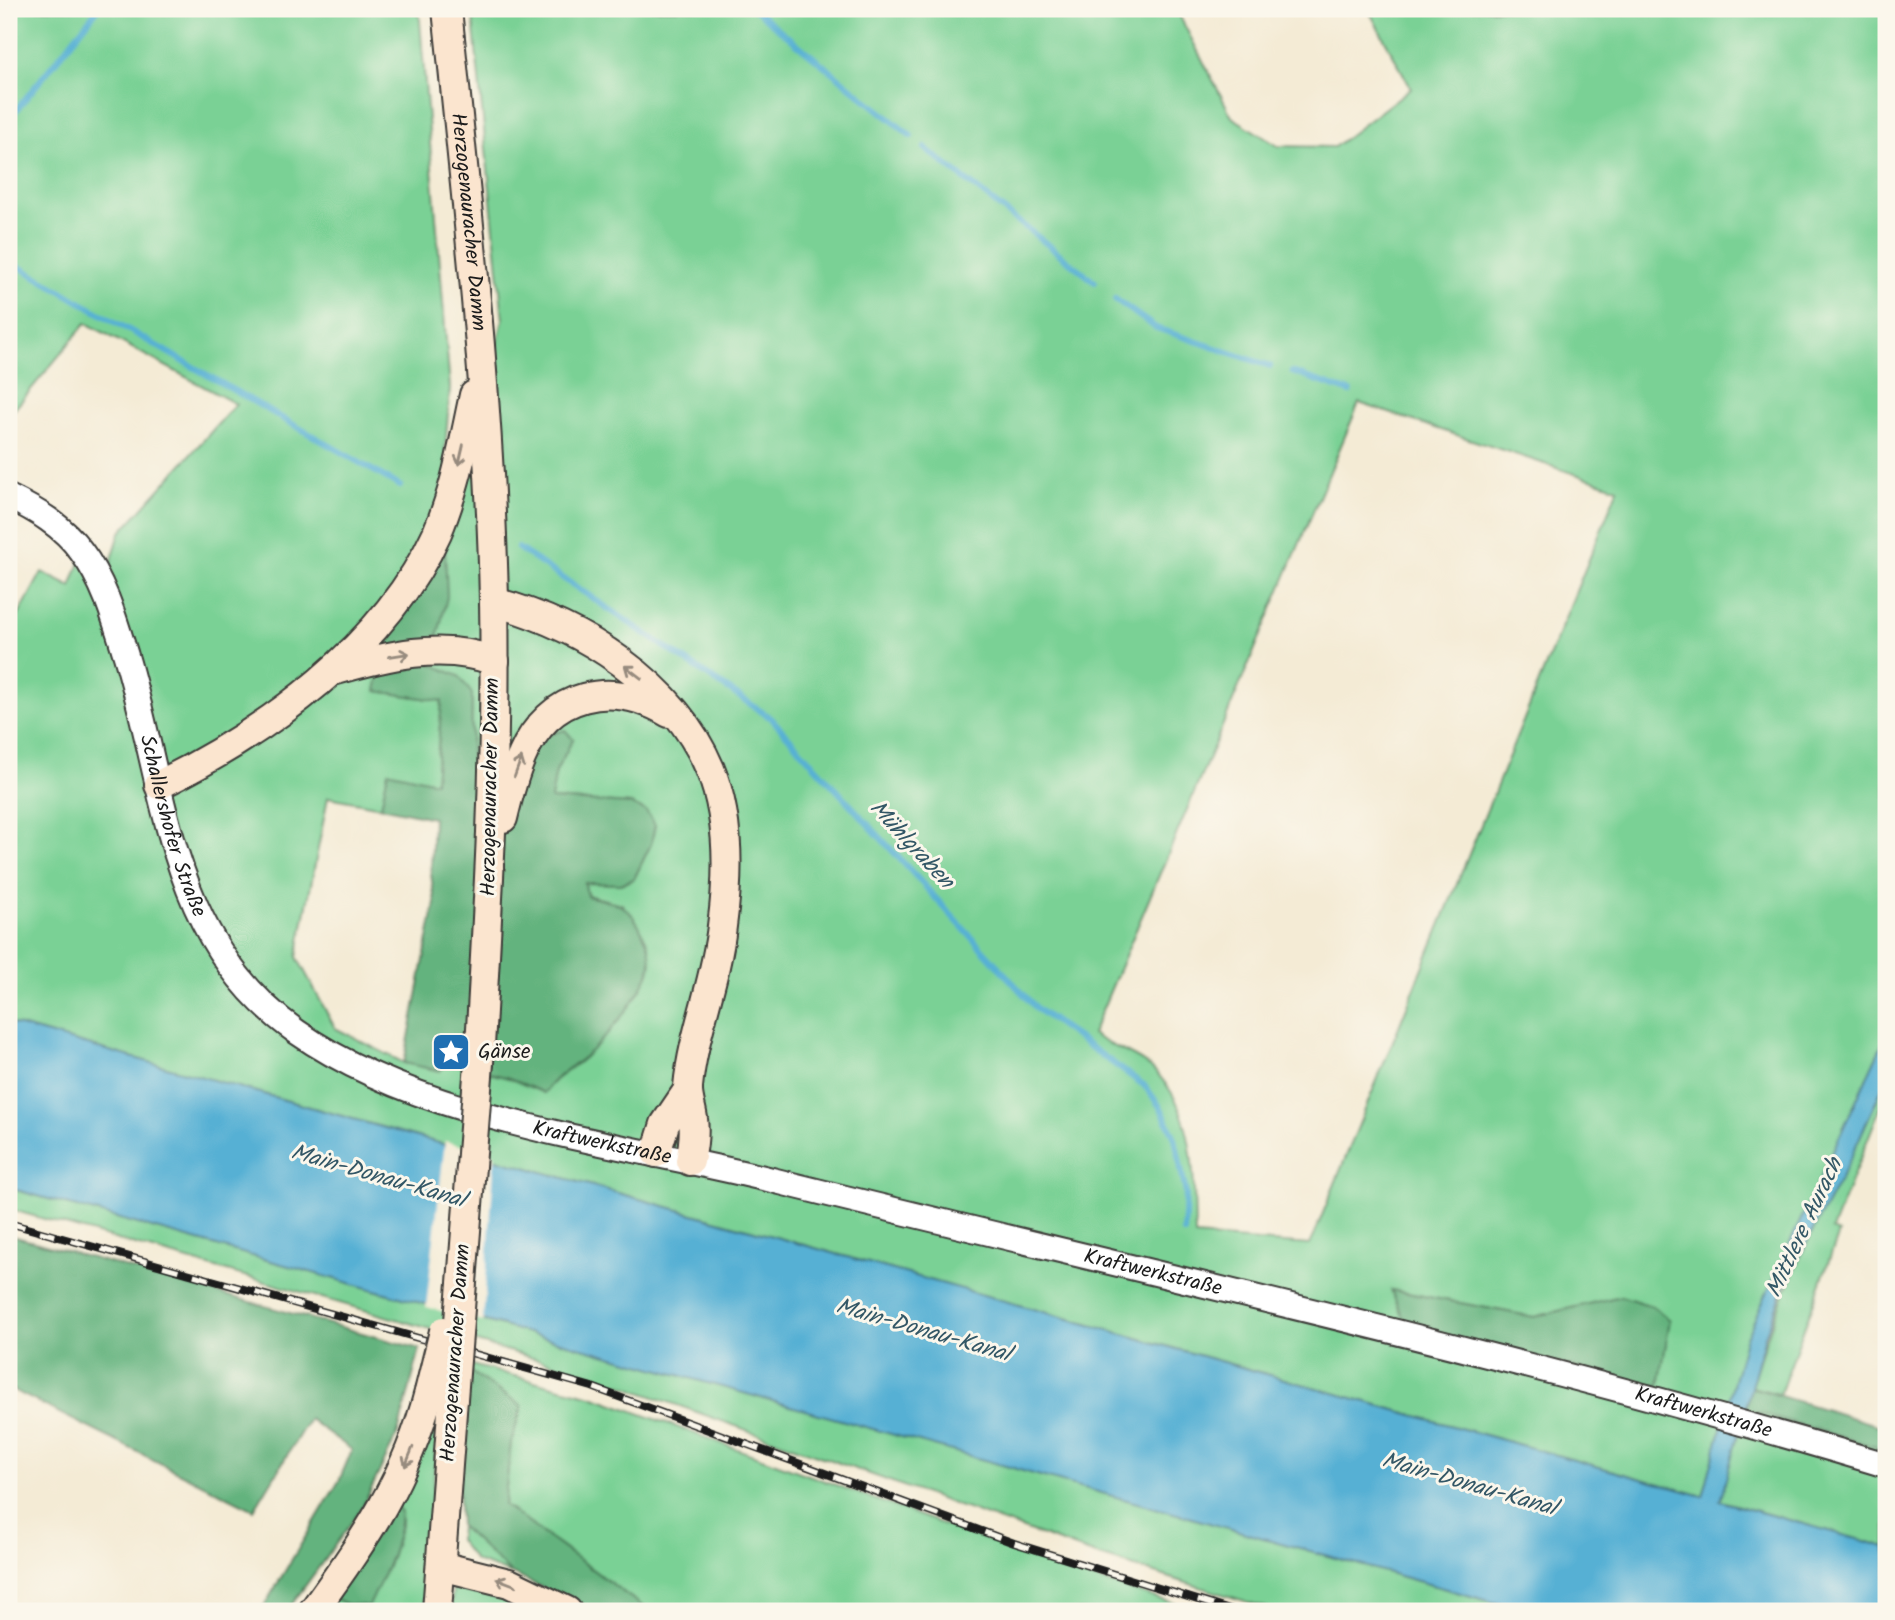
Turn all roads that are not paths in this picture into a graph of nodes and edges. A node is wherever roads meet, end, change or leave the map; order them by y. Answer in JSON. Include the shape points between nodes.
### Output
{"nodes":[{"id":1,"x":447,"y":9,"type":"edge"},
{"id":2,"x":481,"y":365,"type":"junction"},
{"id":3,"x":9,"y":497,"type":"edge"},
{"id":4,"x":494,"y":602,"type":"junction"},
{"id":5,"x":495,"y":661,"type":"junction"},
{"id":6,"x":333,"y":671,"type":"junction"},
{"id":7,"x":681,"y":720,"type":"junction"},
{"id":8,"x":159,"y":785,"type":"junction"},
{"id":9,"x":490,"y":881,"type":"junction"},
{"id":10,"x":688,"y":1090,"type":"junction"},
{"id":11,"x":418,"y":1091,"type":"joint"},
{"id":12,"x":656,"y":1153,"type":"junction"},
{"id":13,"x":690,"y":1161,"type":"junction"},
{"id":14,"x":441,"y":1396,"type":"junction"},
{"id":15,"x":1886,"y":1465,"type":"edge"},
{"id":16,"x":441,"y":1566,"type":"junction"},
{"id":17,"x":313,"y":1611,"type":"edge"},
{"id":18,"x":438,"y":1611,"type":"edge"},
{"id":19,"x":567,"y":1611,"type":"edge"}],
"edges":[{"from":1,"to":2,"type":"main road","name":"Herzogenauracher Damm"},
{"from":2,"to":4,"type":"main road","name":"Herzogenauracher Damm"},
{"from":2,"to":6,"type":"main road","one_way":true,"via":[[454,487],[436,533],[398,598]]},
{"from":3,"to":8,"type":"street","name":"Schallershofer Straße","via":[[67,535],[86,556],[128,664]]},
{"from":4,"to":5,"type":"main road","name":"Herzogenauracher Damm"},
{"from":7,"to":4,"type":"main road","one_way":true,"via":[[653,687],[607,654],[555,623]]},
{"from":6,"to":5,"type":"main road","one_way":true,"via":[[375,659],[436,651],[471,653]]},
{"from":5,"to":9,"type":"main road","name":"Herzogenauracher Damm"},
{"from":6,"to":8,"type":"main road","via":[[245,739]]},
{"from":9,"to":7,"type":"main road","one_way":true,"via":[[519,764],[534,734],[554,713],[584,697],[605,693],[643,702]]},
{"from":7,"to":10,"type":"main road","via":[[711,771],[726,844],[722,928]]},
{"from":8,"to":11,"type":"street","name":"Schallershofer Straße","via":[[190,898],[248,989],[297,1031],[333,1054]]},
{"from":9,"to":14,"type":"main road","name":"Herzogenauracher Damm","bridge":true,"via":[[464,1247]]},
{"from":10,"to":12,"type":"main road","via":[[664,1124]]},
{"from":10,"to":13,"type":"main road","via":[[694,1121]]},
{"from":11,"to":12,"type":"street","name":"Kraftwerkstraße","via":[[500,1118]]},
{"from":12,"to":13,"type":"street","name":"Kraftwerkstraße"},
{"from":13,"to":15,"type":"street","name":"Kraftwerkstraße","via":[[1450,1344]]},
{"from":14,"to":16,"type":"main road","name":"Herzogenauracher Damm"},
{"from":14,"to":17,"type":"main road","one_way":true,"via":[[383,1509]]},
{"from":16,"to":18,"type":"main road","name":"Herzogenauracher Damm"},
{"from":19,"to":16,"type":"main road","one_way":true,"via":[[509,1583]]}]}
